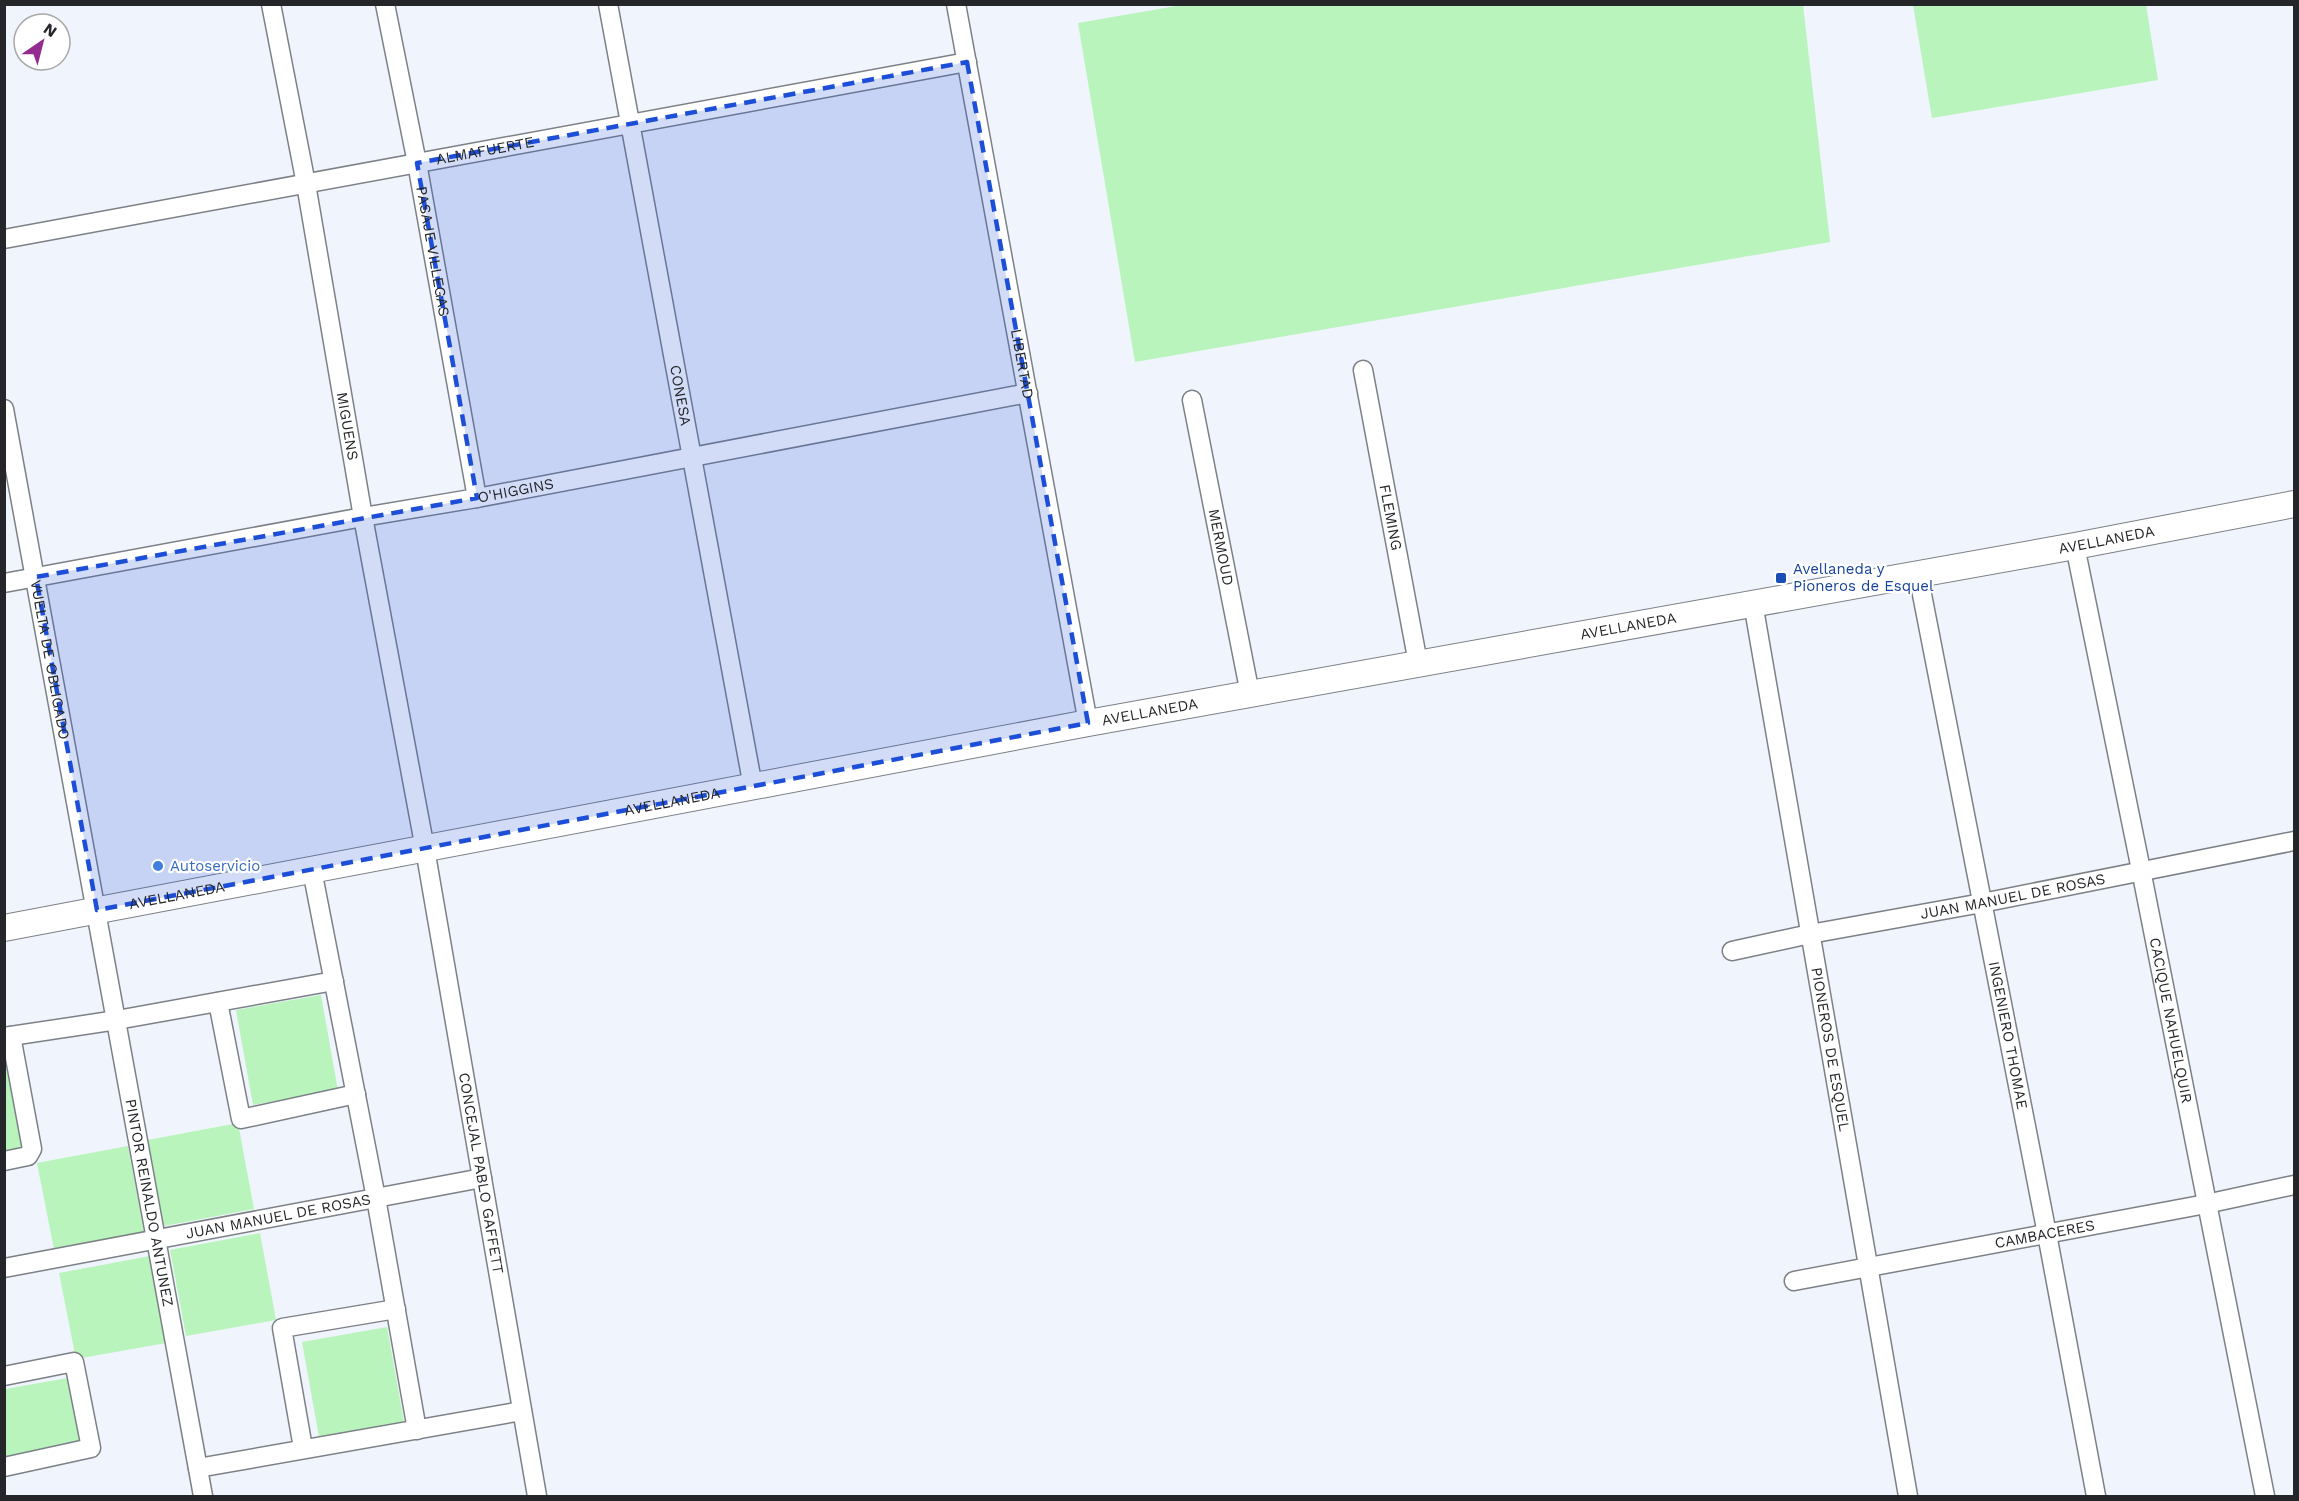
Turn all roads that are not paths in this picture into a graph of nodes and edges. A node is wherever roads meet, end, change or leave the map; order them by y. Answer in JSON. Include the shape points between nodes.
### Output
{"nodes":[{"id":1,"x":271,"y":4,"type":"edge"},
{"id":2,"x":385,"y":4,"type":"edge"},
{"id":3,"x":608,"y":4,"type":"edge"},
{"id":4,"x":956,"y":4,"type":"edge"},
{"id":5,"x":967,"y":62,"type":"junction"},
{"id":6,"x":630,"y":124,"type":"junction"},
{"id":7,"x":417,"y":163,"type":"junction"},
{"id":8,"x":306,"y":184,"type":"junction"},
{"id":9,"x":4,"y":239,"type":"edge"},
{"id":10,"x":1362,"y":370,"type":"dead end"},
{"id":11,"x":1028,"y":393,"type":"junction"},
{"id":12,"x":1192,"y":400,"type":"dead end"},
{"id":13,"x":4,"y":409,"type":"edge"},
{"id":14,"x":692,"y":457,"type":"junction"},
{"id":15,"x":477,"y":498,"type":"junction"},
{"id":16,"x":2295,"y":504,"type":"edge"},
{"id":17,"x":363,"y":517,"type":"junction"},
{"id":18,"x":2075,"y":546,"type":"junction"},
{"id":19,"x":1918,"y":574,"type":"junction"},
{"id":20,"x":36,"y":577,"type":"junction"},
{"id":21,"x":4,"y":583,"type":"edge"},
{"id":22,"x":1752,"y":603,"type":"junction"},
{"id":23,"x":1418,"y":663,"type":"junction"},
{"id":24,"x":1250,"y":694,"type":"junction"},
{"id":25,"x":1088,"y":723,"type":"junction"},
{"id":26,"x":753,"y":787,"type":"junction"},
{"id":27,"x":2295,"y":841,"type":"edge"},
{"id":28,"x":425,"y":849,"type":"junction"},
{"id":29,"x":312,"y":870,"type":"junction"},
{"id":30,"x":2141,"y":870,"type":"junction"},
{"id":31,"x":1982,"y":903,"type":"junction"},
{"id":32,"x":97,"y":910,"type":"junction"},
{"id":33,"x":4,"y":928,"type":"edge"},
{"id":34,"x":1810,"y":934,"type":"junction"},
{"id":35,"x":1732,"y":951,"type":"dead end"},
{"id":36,"x":334,"y":981,"type":"junction"},
{"id":37,"x":218,"y":1002,"type":"junction"},
{"id":38,"x":117,"y":1020,"type":"junction"},
{"id":39,"x":8,"y":1036,"type":"edge"},
{"id":40,"x":356,"y":1094,"type":"junction"},
{"id":41,"x":4,"y":1161,"type":"edge"},
{"id":42,"x":482,"y":1178,"type":"junction"},
{"id":43,"x":2295,"y":1185,"type":"edge"},
{"id":44,"x":376,"y":1198,"type":"junction"},
{"id":45,"x":2206,"y":1204,"type":"junction"},
{"id":46,"x":2047,"y":1234,"type":"junction"},
{"id":47,"x":156,"y":1238,"type":"junction"},
{"id":48,"x":1870,"y":1267,"type":"junction"},
{"id":49,"x":4,"y":1268,"type":"edge"},
{"id":50,"x":1794,"y":1281,"type":"dead end"},
{"id":51,"x":396,"y":1310,"type":"junction"},
{"id":52,"x":4,"y":1376,"type":"edge"},
{"id":53,"x":522,"y":1411,"type":"junction"},
{"id":54,"x":417,"y":1430,"type":"junction"},
{"id":55,"x":303,"y":1448,"type":"junction"},
{"id":56,"x":4,"y":1467,"type":"edge"},
{"id":57,"x":198,"y":1468,"type":"junction"},
{"id":58,"x":203,"y":1497,"type":"edge"},
{"id":59,"x":537,"y":1497,"type":"edge"},
{"id":60,"x":1908,"y":1497,"type":"edge"},
{"id":61,"x":2096,"y":1497,"type":"edge"},
{"id":62,"x":2265,"y":1497,"type":"edge"}],
"edges":[{"from":1,"to":8,"type":"street","name":"MIGUENS"},
{"from":2,"to":7,"type":"street","name":"PASAJE VILLEGAS"},
{"from":3,"to":6,"type":"street","name":"CONESA"},
{"from":4,"to":5,"type":"street","name":"LIBERTAD"},
{"from":5,"to":6,"type":"street","name":"ALMAFUERTE"},
{"from":5,"to":11,"type":"street","name":"LIBERTAD"},
{"from":6,"to":7,"type":"street","name":"ALMAFUERTE"},
{"from":6,"to":14,"type":"street","name":"CONESA"},
{"from":7,"to":8,"type":"street","name":"ALMAFUERTE"},
{"from":7,"to":15,"type":"street","name":"PASAJE VILLEGAS"},
{"from":8,"to":9,"type":"street","name":"ALMAFUERTE"},
{"from":8,"to":17,"type":"street","name":"MIGUENS"},
{"from":10,"to":23,"type":"street","name":"FLEMING"},
{"from":11,"to":14,"type":"street","name":"O'HIGGINS"},
{"from":11,"to":25,"type":"street","name":"LIBERTAD"},
{"from":12,"to":24,"type":"street","name":"MERMOUD"},
{"from":13,"to":20,"type":"street","name":"VUELTA DE OBLIGADO"},
{"from":14,"to":15,"type":"street","name":"O'HIGGINS"},
{"from":14,"to":26,"type":"street","name":"CONESA"},
{"from":15,"to":17,"type":"street","name":"O'HIGGINS"},
{"from":16,"to":18,"type":"street","name":"AVELLANEDA"},
{"from":17,"to":20,"type":"street","name":"O'HIGGINS"},
{"from":17,"to":28,"type":"street","name":"MIGUENS"},
{"from":18,"to":19,"type":"street","name":"AVELLANEDA"},
{"from":18,"to":30,"type":"street","name":"CACIQUE NAHUELQUIR"},
{"from":19,"to":22,"type":"street","name":"AVELLANEDA"},
{"from":19,"to":31,"type":"street","name":"INGENIERO THOMAE"},
{"from":20,"to":21,"type":"street","name":"O'HIGGINS"},
{"from":20,"to":32,"type":"street","name":"VUELTA DE OBLIGADO"},
{"from":22,"to":23,"type":"street","name":"AVELLANEDA"},
{"from":22,"to":34,"type":"street","name":"PIONEROS DE ESQUEL"},
{"from":23,"to":24,"type":"street","name":"AVELLANEDA"},
{"from":24,"to":25,"type":"street","name":"AVELLANEDA"},
{"from":25,"to":26,"type":"street","name":"AVELLANEDA"},
{"from":26,"to":28,"type":"street","name":"AVELLANEDA"},
{"from":27,"to":30,"type":"street","name":"JUAN MANUEL DE ROSAS"},
{"from":28,"to":29,"type":"street","name":"AVELLANEDA"},
{"from":28,"to":42,"type":"street","name":"CONCEJAL PABLO GAFFETT"},
{"from":29,"to":32,"type":"street","name":"AVELLANEDA"},
{"from":29,"to":36,"type":"street"},
{"from":30,"to":31,"type":"street","name":"JUAN MANUEL DE ROSAS"},
{"from":30,"to":45,"type":"street","name":"CACIQUE NAHUELQUIR"},
{"from":31,"to":34,"type":"street","name":"JUAN MANUEL DE ROSAS"},
{"from":31,"to":46,"type":"street","name":"INGENIERO THOMAE"},
{"from":32,"to":33,"type":"street","name":"AVELLANEDA"},
{"from":32,"to":38,"type":"street","name":"PINTOR REINALDO ANTUNEZ"},
{"from":34,"to":35,"type":"street","name":"JUAN MANUEL DE ROSAS"},
{"from":34,"to":48,"type":"street","name":"PIONEROS DE ESQUEL"},
{"from":36,"to":37,"type":"street"},
{"from":36,"to":40,"type":"street"},
{"from":37,"to":38,"type":"street"},
{"from":37,"to":40,"type":"street","via":[[241,1119]]},
{"from":38,"to":39,"type":"street"},
{"from":38,"to":47,"type":"street","name":"PINTOR REINALDO ANTUNEZ"},
{"from":39,"to":41,"type":"street","via":[[32,1149],[28,1156]]},
{"from":40,"to":44,"type":"street"},
{"from":42,"to":44,"type":"street","name":"JUAN MANUEL DE ROSAS"},
{"from":42,"to":53,"type":"street","name":"CONCEJAL PABLO GAFFETT"},
{"from":43,"to":45,"type":"street","name":"CAMBACERES"},
{"from":44,"to":47,"type":"street","name":"JUAN MANUEL DE ROSAS"},
{"from":44,"to":51,"type":"street"},
{"from":45,"to":46,"type":"street","name":"CAMBACERES"},
{"from":45,"to":62,"type":"street","name":"CACIQUE NAHUELQUIR"},
{"from":46,"to":48,"type":"street","name":"CAMBACERES"},
{"from":46,"to":61,"type":"street","name":"INGENIERO THOMAE"},
{"from":47,"to":49,"type":"street","name":"JUAN MANUEL DE ROSAS"},
{"from":47,"to":57,"type":"street","name":"PINTOR REINALDO ANTUNEZ"},
{"from":48,"to":50,"type":"street","name":"CAMBACERES"},
{"from":48,"to":60,"type":"street","name":"PIONEROS DE ESQUEL"},
{"from":51,"to":54,"type":"street"},
{"from":51,"to":55,"type":"street","via":[[282,1328]]},
{"from":52,"to":56,"type":"street","via":[[74,1362],[91,1448]]},
{"from":53,"to":54,"type":"street"},
{"from":53,"to":59,"type":"street","name":"CONCEJAL PABLO GAFFETT"},
{"from":54,"to":55,"type":"street"},
{"from":55,"to":57,"type":"street"},
{"from":57,"to":58,"type":"street","name":"PINTOR REINALDO ANTUNEZ"}]}
